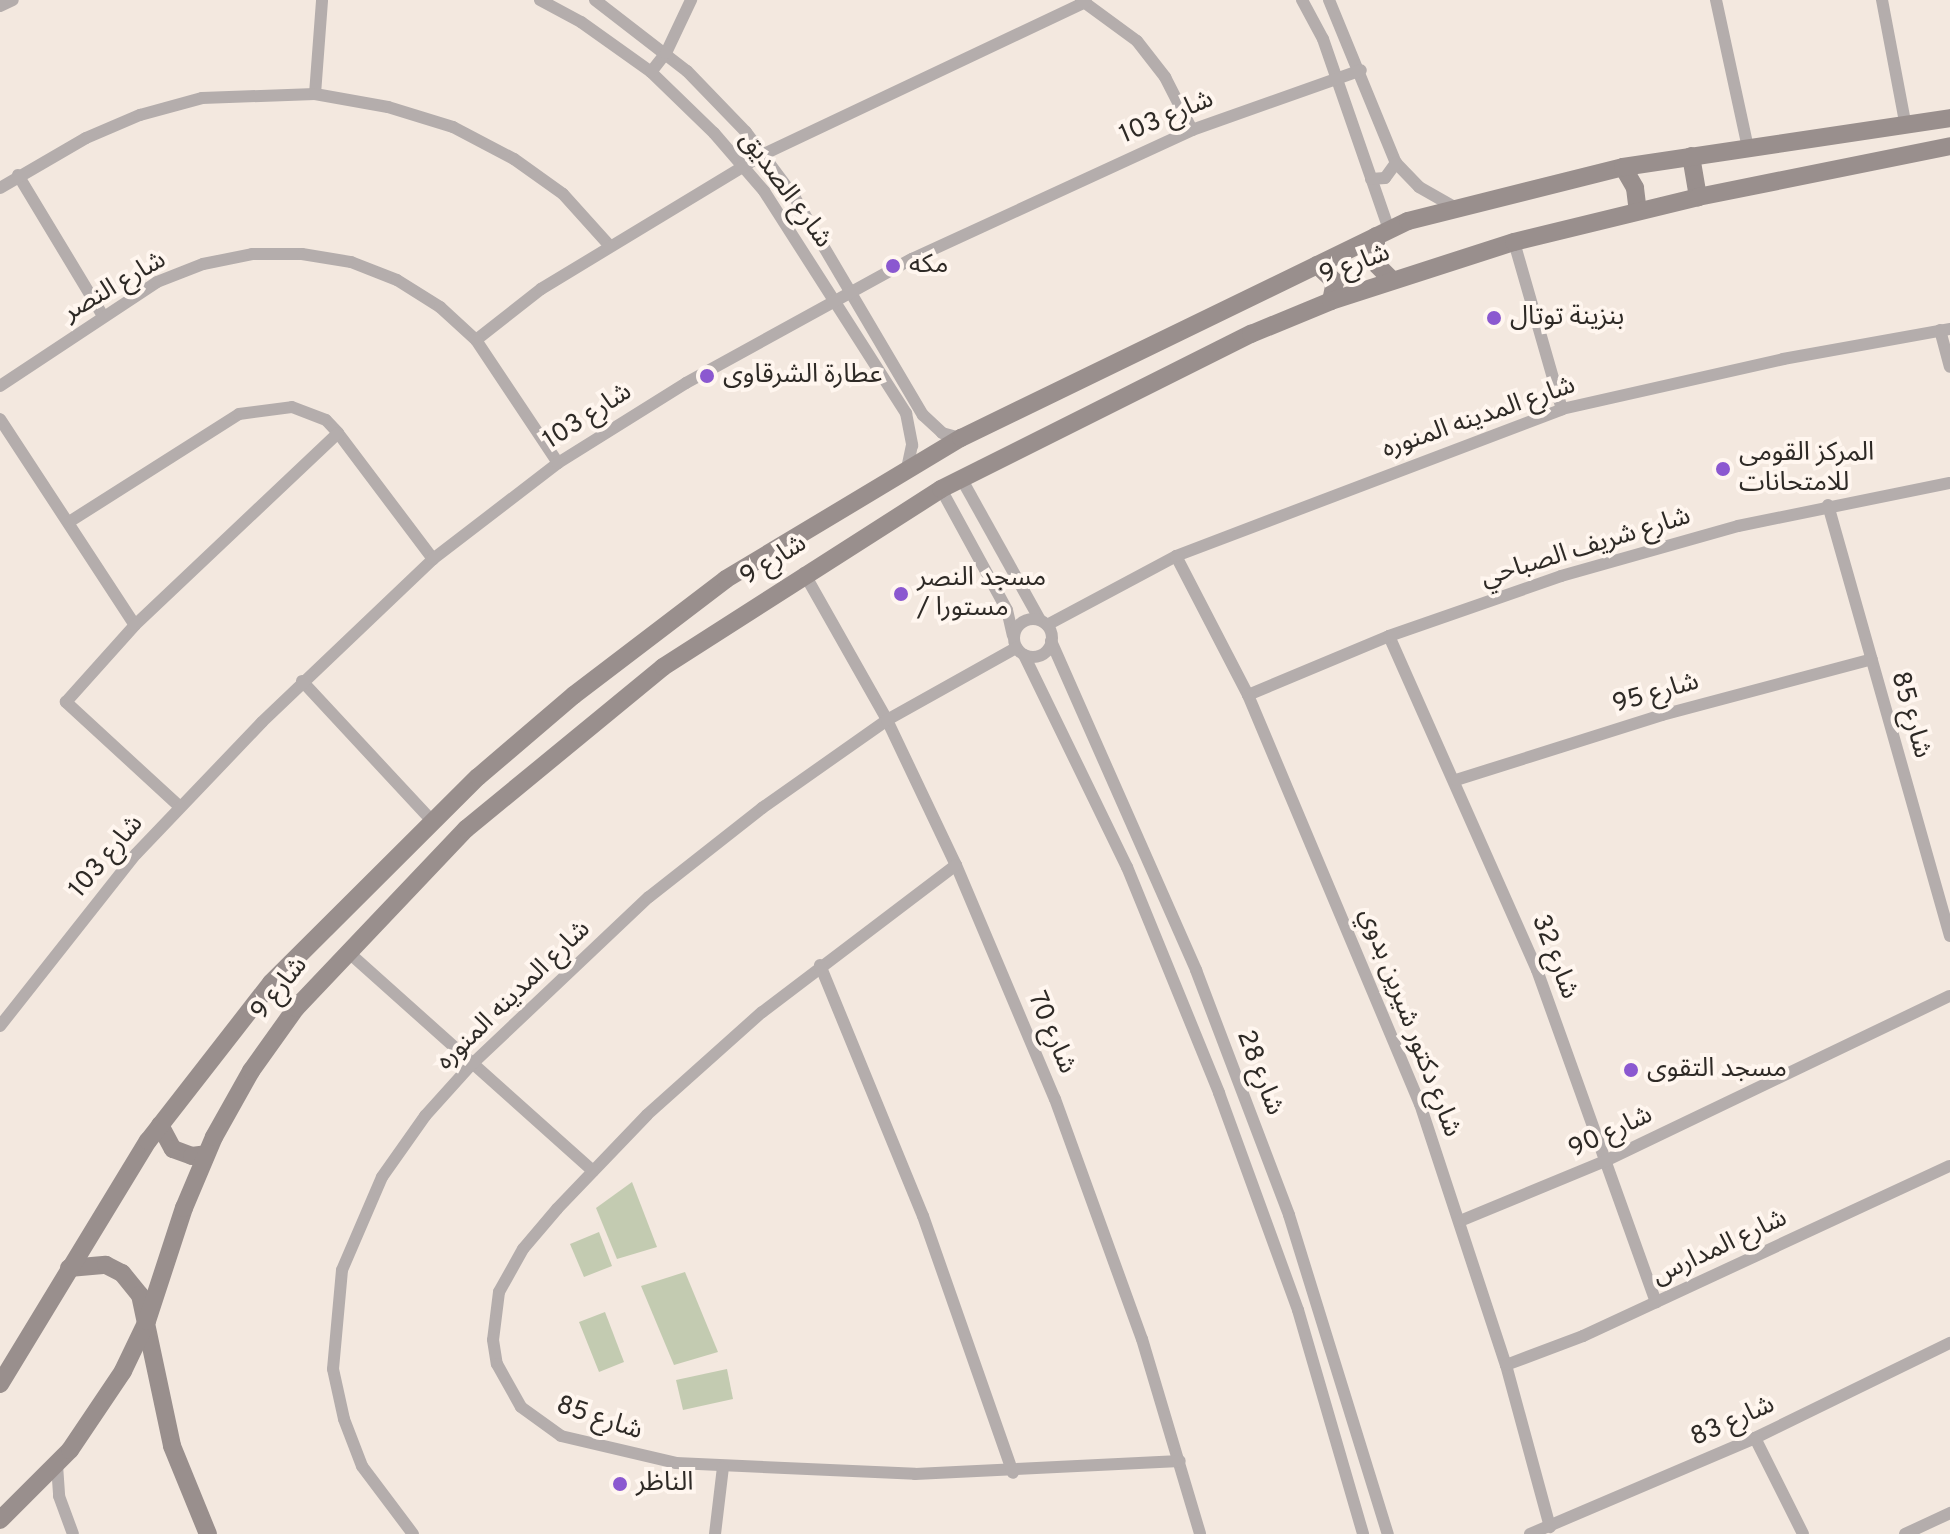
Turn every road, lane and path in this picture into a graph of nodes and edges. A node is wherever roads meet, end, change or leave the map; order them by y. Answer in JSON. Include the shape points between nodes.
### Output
{"nodes":[{"id":1,"x":13,"y":0,"type":"edge"},
{"id":2,"x":322,"y":0,"type":"edge"},
{"id":3,"x":540,"y":0,"type":"edge"},
{"id":4,"x":595,"y":0,"type":"edge"},
{"id":5,"x":691,"y":0,"type":"edge"},
{"id":6,"x":1302,"y":0,"type":"edge"},
{"id":7,"x":1329,"y":0,"type":"edge"},
{"id":8,"x":1716,"y":0,"type":"edge"},
{"id":9,"x":1882,"y":0,"type":"edge"},
{"id":10,"x":1084,"y":1,"type":"edge"},
{"id":11,"x":0,"y":6,"type":"edge"},
{"id":12,"x":666,"y":53,"type":"junction"},
{"id":13,"x":1361,"y":70,"type":"junction"},
{"id":14,"x":651,"y":72,"type":"junction"},
{"id":15,"x":1336,"y":78,"type":"junction"},
{"id":16,"x":315,"y":94,"type":"junction"},
{"id":17,"x":1950,"y":118,"type":"edge"},
{"id":18,"x":1905,"y":122,"type":"junction"},
{"id":19,"x":1192,"y":130,"type":"junction"},
{"id":20,"x":1950,"y":146,"type":"edge"},
{"id":21,"x":1748,"y":148,"type":"junction"},
{"id":22,"x":764,"y":154,"type":"junction"},
{"id":23,"x":1691,"y":156,"type":"junction"},
{"id":24,"x":1396,"y":163,"type":"junction"},
{"id":25,"x":743,"y":166,"type":"junction"},
{"id":26,"x":1623,"y":167,"type":"junction"},
{"id":27,"x":18,"y":175,"type":"junction"},
{"id":28,"x":1371,"y":179,"type":"junction"},
{"id":29,"x":0,"y":188,"type":"edge"},
{"id":30,"x":1698,"y":197,"type":"junction"},
{"id":31,"x":1454,"y":207,"type":"junction"},
{"id":32,"x":1638,"y":211,"type":"junction"},
{"id":33,"x":1383,"y":233,"type":"junction"},
{"id":34,"x":1514,"y":242,"type":"junction"},
{"id":35,"x":609,"y":245,"type":"junction"},
{"id":36,"x":1317,"y":265,"type":"junction"},
{"id":37,"x":1391,"y":279,"type":"junction"},
{"id":38,"x":851,"y":293,"type":"junction"},
{"id":39,"x":835,"y":301,"type":"junction"},
{"id":40,"x":1331,"y":301,"type":"junction"},
{"id":41,"x":103,"y":316,"type":"junction"},
{"id":42,"x":1945,"y":330,"type":"edge"},
{"id":43,"x":476,"y":340,"type":"junction"},
{"id":44,"x":1950,"y":367,"type":"edge"},
{"id":45,"x":0,"y":386,"type":"edge"},
{"id":46,"x":1562,"y":409,"type":"junction"},
{"id":47,"x":0,"y":419,"type":"edge"},
{"id":48,"x":338,"y":433,"type":"junction"},
{"id":49,"x":961,"y":438,"type":"junction"},
{"id":50,"x":558,"y":463,"type":"junction"},
{"id":51,"x":907,"y":468,"type":"junction"},
{"id":52,"x":961,"y":478,"type":"junction"},
{"id":53,"x":1950,"y":483,"type":"edge"},
{"id":54,"x":941,"y":489,"type":"junction"},
{"id":55,"x":1828,"y":505,"type":"junction"},
{"id":56,"x":69,"y":522,"type":"junction"},
{"id":57,"x":1176,"y":556,"type":"junction"},
{"id":58,"x":433,"y":559,"type":"junction"},
{"id":59,"x":804,"y":573,"type":"junction"},
{"id":60,"x":1044,"y":623,"type":"junction"},
{"id":61,"x":135,"y":625,"type":"junction"},
{"id":62,"x":1389,"y":636,"type":"junction"},
{"id":63,"x":1051,"y":641,"type":"junction"},
{"id":64,"x":1018,"y":646,"type":"junction"},
{"id":65,"x":1872,"y":659,"type":"junction"},
{"id":66,"x":302,"y":681,"type":"junction"},
{"id":67,"x":1248,"y":695,"type":"junction"},
{"id":68,"x":887,"y":720,"type":"junction"},
{"id":69,"x":1456,"y":780,"type":"junction"},
{"id":70,"x":179,"y":806,"type":"junction"},
{"id":71,"x":431,"y":820,"type":"junction"},
{"id":72,"x":956,"y":865,"type":"junction"},
{"id":73,"x":1950,"y":936,"type":"edge"},
{"id":74,"x":347,"y":951,"type":"junction"},
{"id":75,"x":820,"y":965,"type":"junction"},
{"id":76,"x":1950,"y":996,"type":"edge"},
{"id":77,"x":0,"y":1026,"type":"edge"},
{"id":78,"x":470,"y":1066,"type":"junction"},
{"id":79,"x":160,"y":1125,"type":"junction"},
{"id":80,"x":206,"y":1154,"type":"junction"},
{"id":81,"x":1605,"y":1161,"type":"junction"},
{"id":82,"x":1950,"y":1166,"type":"edge"},
{"id":83,"x":593,"y":1171,"type":"junction"},
{"id":84,"x":1460,"y":1221,"type":"junction"},
{"id":85,"x":69,"y":1268,"type":"junction"},
{"id":86,"x":1656,"y":1302,"type":"junction"},
{"id":87,"x":1320,"y":1303,"type":"junction"},
{"id":88,"x":1298,"y":1310,"type":"junction"},
{"id":89,"x":147,"y":1321,"type":"junction"},
{"id":90,"x":1950,"y":1343,"type":"edge"},
{"id":91,"x":1506,"y":1365,"type":"junction"},
{"id":92,"x":0,"y":1384,"type":"edge"},
{"id":93,"x":1755,"y":1438,"type":"junction"},
{"id":94,"x":1180,"y":1461,"type":"junction"},
{"id":95,"x":57,"y":1465,"type":"junction"},
{"id":96,"x":723,"y":1467,"type":"junction"},
{"id":97,"x":1013,"y":1473,"type":"junction"},
{"id":98,"x":1950,"y":1513,"type":"edge"},
{"id":99,"x":0,"y":1520,"type":"edge"},
{"id":100,"x":1550,"y":1527,"type":"junction"},
{"id":101,"x":1921,"y":1531,"type":"edge"},
{"id":102,"x":73,"y":1534,"type":"edge"},
{"id":103,"x":208,"y":1534,"type":"edge"},
{"id":104,"x":413,"y":1534,"type":"edge"},
{"id":105,"x":715,"y":1534,"type":"edge"},
{"id":106,"x":1200,"y":1534,"type":"edge"},
{"id":107,"x":1363,"y":1534,"type":"edge"},
{"id":108,"x":1388,"y":1534,"type":"edge"},
{"id":109,"x":1530,"y":1534,"type":"edge"},
{"id":110,"x":1803,"y":1534,"type":"edge"},
{"id":111,"x":1905,"y":1534,"type":"edge"}],
"edges":[{"from":1,"to":11,"type":"street"},
{"from":2,"to":16,"type":"street"},
{"from":3,"to":14,"type":"street","name":"شارع الصديق"},
{"from":4,"to":12,"type":"street","name":"شارع الصديق"},
{"from":5,"to":12,"type":"street"},
{"from":6,"to":15,"type":"street"},
{"from":7,"to":13,"type":"street"},
{"from":8,"to":21,"type":"street"},
{"from":9,"to":18,"type":"street"},
{"from":10,"to":19,"type":"street","via":[[1137,41],[1165,77]]},
{"from":10,"to":22,"type":"street"},
{"from":12,"to":14,"type":"street"},
{"from":12,"to":22,"type":"street","name":"شارع الصديق"},
{"from":13,"to":15,"type":"street","name":"شارع 103"},
{"from":13,"to":24,"type":"street"},
{"from":14,"to":25,"type":"street","name":"شارع الصديق"},
{"from":15,"to":19,"type":"street","name":"شارع 103"},
{"from":15,"to":28,"type":"street"},
{"from":16,"to":27,"type":"street","via":[[202,98],[140,115]]},
{"from":16,"to":35,"type":"street","via":[[388,107],[453,127],[514,159],[563,194]]},
{"from":17,"to":18,"type":"main road","name":"شارع 9"},
{"from":18,"to":21,"type":"main road","name":"شارع 9"},
{"from":19,"to":38,"type":"street","name":"شارع 103","via":[[1001,216]]},
{"from":20,"to":30,"type":"main road","name":"شارع 9"},
{"from":21,"to":23,"type":"main road","name":"شارع 9"},
{"from":22,"to":25,"type":"street"},
{"from":22,"to":38,"type":"street","name":"شارع الصديق"},
{"from":23,"to":26,"type":"main road","name":"شارع 9"},
{"from":23,"to":30,"type":"main road"},
{"from":24,"to":28,"type":"street","via":[[1385,178]]},
{"from":24,"to":31,"type":"street","via":[[1419,187]]},
{"from":25,"to":35,"type":"street"},
{"from":25,"to":39,"type":"street","name":"شارع الصديق"},
{"from":26,"to":31,"type":"main road","name":"شارع 9"},
{"from":26,"to":32,"type":"main road","via":[[1635,188]]},
{"from":27,"to":29,"type":"street"},
{"from":27,"to":41,"type":"street"},
{"from":28,"to":33,"type":"street"},
{"from":30,"to":32,"type":"main road","name":"شارع 9"},
{"from":31,"to":33,"type":"main road","name":"شارع 9"},
{"from":32,"to":34,"type":"main road","name":"شارع 9"},
{"from":33,"to":36,"type":"main road","name":"شارع 9"},
{"from":33,"to":37,"type":"main road","via":[[1376,264]]},
{"from":34,"to":37,"type":"main road","name":"شارع 9"},
{"from":34,"to":46,"type":"street"},
{"from":35,"to":43,"type":"street"},
{"from":36,"to":40,"type":"main road","via":[[1335,282]]},
{"from":36,"to":49,"type":"main road","name":"شارع 9"},
{"from":37,"to":40,"type":"main road","name":"شارع 9"},
{"from":38,"to":39,"type":"street","name":"شارع 103"},
{"from":38,"to":49,"type":"street","name":"شارع الصديق","via":[[923,415],[942,433]]},
{"from":39,"to":50,"type":"street","name":"شارع 103","via":[[686,383]]},
{"from":39,"to":51,"type":"street","name":"شارع الصديق","via":[[906,413],[912,445]]},
{"from":40,"to":52,"type":"main road","name":"شارع 9","via":[[1251,334]]},
{"from":41,"to":43,"type":"street","name":"شارع النصر","via":[[157,282],[203,264],[252,254],[302,254],[351,262],[397,280],[440,307]]},
{"from":41,"to":45,"type":"street","name":"شارع النصر"},
{"from":42,"to":44,"type":"street"},
{"from":42,"to":46,"type":"street","name":"شارع المدينه المنوره"},
{"from":43,"to":50,"type":"street","name":"شارع النصر"},
{"from":46,"to":57,"type":"street","name":"شارع المدينه المنوره"},
{"from":47,"to":56,"type":"street"},
{"from":48,"to":56,"type":"street","via":[[326,420],[292,407],[239,414]]},
{"from":48,"to":58,"type":"street"},
{"from":48,"to":61,"type":"street"},
{"from":49,"to":51,"type":"main road","name":"شارع 9"},
{"from":50,"to":58,"type":"street","name":"شارع 103"},
{"from":51,"to":71,"type":"main road","name":"شارع 9","via":[[674,616]]},
{"from":52,"to":54,"type":"main road","name":"شارع 9"},
{"from":52,"to":60,"type":"street"},
{"from":53,"to":55,"type":"street","name":"شارع شريف الصباحي"},
{"from":54,"to":59,"type":"main road","name":"شارع 9"},
{"from":54,"to":64,"type":"street","name":"شارع 28","via":[[1007,610]]},
{"from":55,"to":62,"type":"street","name":"شارع شريف الصباحي","via":[[1649,549]]},
{"from":55,"to":65,"type":"street","name":"شارع 85"},
{"from":56,"to":61,"type":"street"},
{"from":57,"to":60,"type":"street","name":"شارع المدينه المنوره"},
{"from":57,"to":67,"type":"street","name":"شارع دكتور شيرين بدوي"},
{"from":58,"to":66,"type":"street","name":"شارع 103"},
{"from":59,"to":68,"type":"street","name":"شارع 70"},
{"from":59,"to":74,"type":"main road","name":"شارع 9","via":[[663,667],[540,764],[466,829]]},
{"from":60,"to":63,"type":"street","name":"شارع 28"},
{"from":60,"to":64,"type":"street","name":"شارع المدينه المنوره","via":[[1023,621]]},
{"from":61,"to":70,"type":"street","via":[[66,702]]},
{"from":62,"to":67,"type":"street","name":"شارع شريف الصباحي"},
{"from":62,"to":69,"type":"street","name":"شارع 32"},
{"from":63,"to":64,"type":"street","via":[[1039,656]]},
{"from":63,"to":87,"type":"street","name":"شارع 28","via":[[1196,970]]},
{"from":64,"to":68,"type":"street","name":"شارع المدينه المنوره"},
{"from":64,"to":88,"type":"street","name":"شارع 28","via":[[1068,739],[1176,981]]},
{"from":65,"to":69,"type":"street","name":"شارع 95","via":[[1662,715]]},
{"from":65,"to":73,"type":"street","name":"شارع 85"},
{"from":66,"to":70,"type":"street","name":"شارع 103"},
{"from":66,"to":71,"type":"street"},
{"from":67,"to":84,"type":"street","name":"شارع دكتور شيرين بدوي","via":[[1340,907]]},
{"from":68,"to":72,"type":"street","name":"شارع 70"},
{"from":68,"to":78,"type":"street","name":"شارع المدينه المنوره","via":[[649,897]]},
{"from":69,"to":81,"type":"street","name":"شارع 32","via":[[1537,970]]},
{"from":70,"to":77,"type":"street","name":"شارع 103"},
{"from":71,"to":79,"type":"main road","name":"شارع 9","via":[[271,983]]},
{"from":72,"to":75,"type":"street","name":"شارع 85"},
{"from":72,"to":94,"type":"street","name":"شارع 70","via":[[1100,1218]]},
{"from":74,"to":78,"type":"street"},
{"from":74,"to":80,"type":"main road","name":"شارع 9","via":[[273,1039]]},
{"from":75,"to":83,"type":"street","name":"شارع 85","via":[[703,1063]]},
{"from":75,"to":97,"type":"street","via":[[923,1216]]},
{"from":76,"to":81,"type":"street","name":"شارع 90"},
{"from":78,"to":83,"type":"street"},
{"from":78,"to":104,"type":"street","name":"شارع المدينه المنوره","via":[[425,1116],[382,1177],[346,1259],[334,1319],[333,1369],[344,1419],[362,1466]]},
{"from":79,"to":80,"type":"main road","via":[[173,1149],[192,1156]]},
{"from":79,"to":85,"type":"main road","name":"شارع 9"},
{"from":80,"to":89,"type":"main road","name":"شارع 9"},
{"from":81,"to":84,"type":"street","name":"شارع 90"},
{"from":81,"to":86,"type":"street","name":"شارع 32"},
{"from":82,"to":86,"type":"street","name":"شارع المدارس"},
{"from":83,"to":96,"type":"street","name":"شارع 85","via":[[523,1249],[499,1292],[493,1340],[507,1387],[539,1423],[561,1436],[626,1454]]},
{"from":84,"to":91,"type":"street","name":"شارع دكتور شيرين بدوي"},
{"from":85,"to":89,"type":"main road","via":[[97,1264],[122,1273],[140,1295]]},
{"from":85,"to":92,"type":"main road","name":"شارع 9"},
{"from":86,"to":91,"type":"street","name":"شارع المدارس"},
{"from":87,"to":88,"type":"street"},
{"from":87,"to":108,"type":"street","name":"شارع 28"},
{"from":88,"to":107,"type":"street","name":"شارع 28"},
{"from":89,"to":95,"type":"main road","name":"شارع 9","via":[[106,1400]]},
{"from":89,"to":103,"type":"main road","via":[[172,1446]]},
{"from":90,"to":93,"type":"street","name":"شارع 83"},
{"from":91,"to":100,"type":"street","name":"شارع دكتور شيرين بدوي"},
{"from":93,"to":100,"type":"street","name":"شارع 83"},
{"from":93,"to":110,"type":"street"},
{"from":94,"to":97,"type":"street","name":"شارع 85"},
{"from":94,"to":106,"type":"street","name":"شارع 70"},
{"from":95,"to":99,"type":"main road","name":"شارع 9"},
{"from":95,"to":102,"type":"street","via":[[59,1496]]},
{"from":96,"to":97,"type":"street","name":"شارع 85"},
{"from":96,"to":105,"type":"street"},
{"from":98,"to":101,"type":"street"},
{"from":100,"to":109,"type":"street","name":"شارع 83"},
{"from":101,"to":111,"type":"street"}]}
